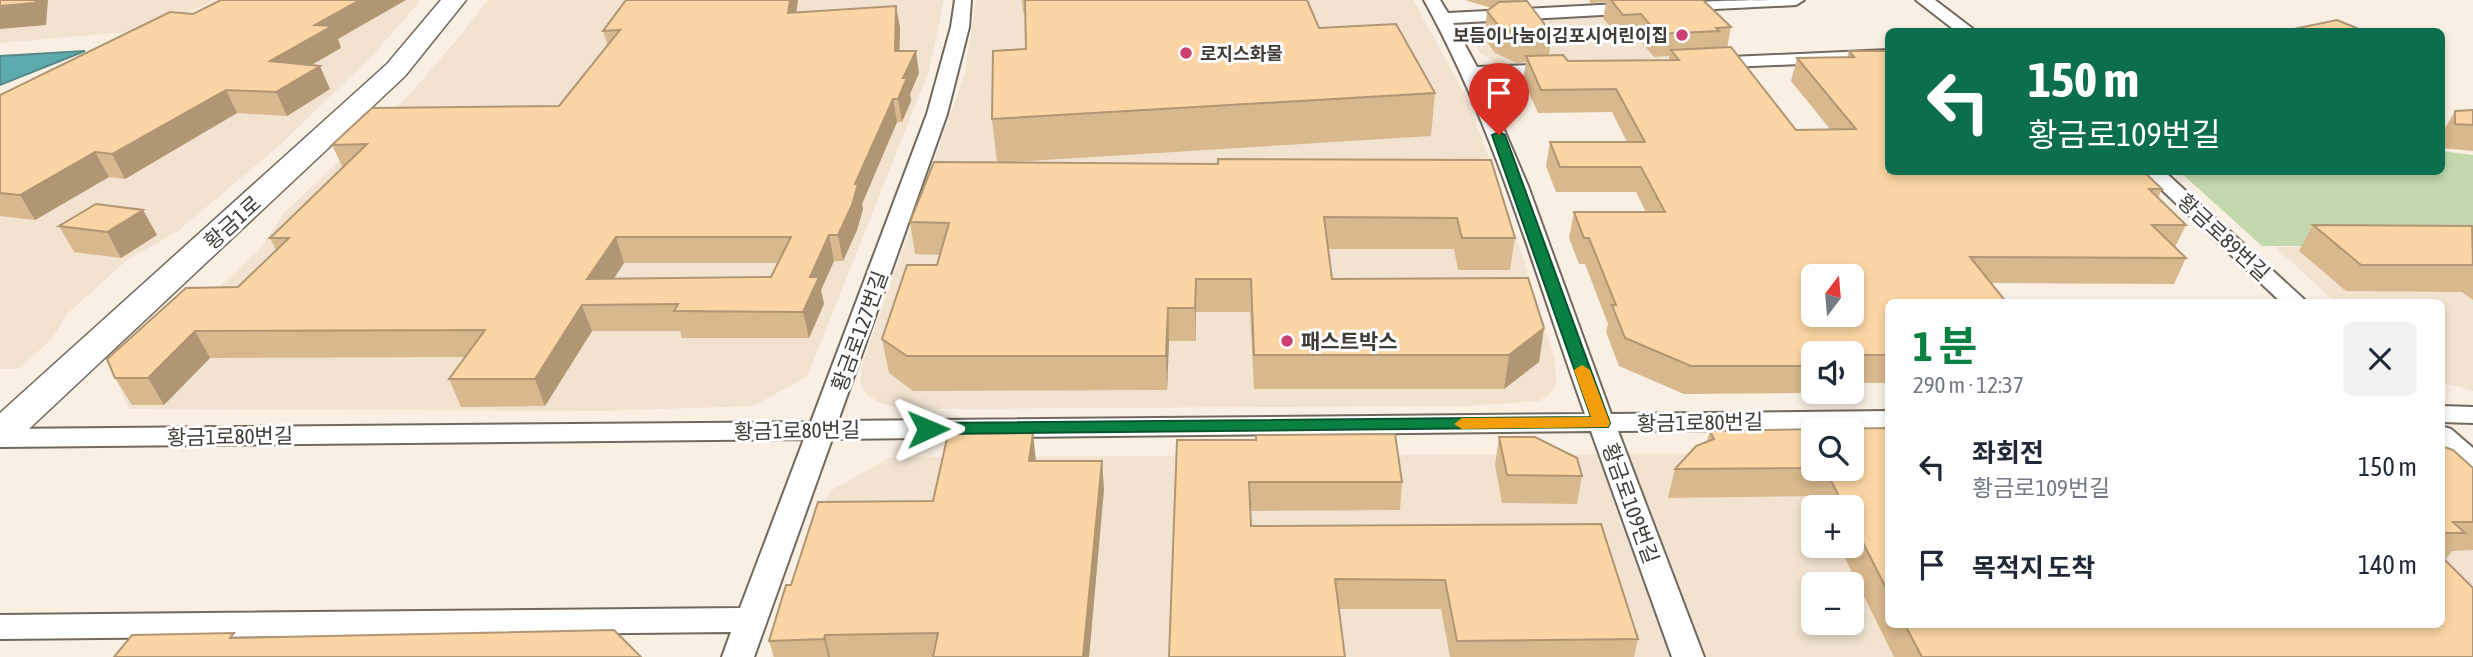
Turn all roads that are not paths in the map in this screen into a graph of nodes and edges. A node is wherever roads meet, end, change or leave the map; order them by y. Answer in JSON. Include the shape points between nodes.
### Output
{"nodes":[{"id":1,"x":454,"y":0,"type":"edge"},
{"id":2,"x":963,"y":0,"type":"edge"},
{"id":3,"x":1795,"y":0,"type":"edge"},
{"id":4,"x":1924,"y":0,"type":"edge"},
{"id":5,"x":1566,"y":5,"type":"edge"},
{"id":6,"x":1438,"y":9,"type":"edge"},
{"id":7,"x":1963,"y":28,"type":"edge"},
{"id":8,"x":1885,"y":55,"type":"edge"},
{"id":9,"x":1686,"y":64,"type":"edge"},
{"id":10,"x":1580,"y":68,"type":"edge"},
{"id":11,"x":1473,"y":73,"type":"junction"},
{"id":12,"x":2156,"y":175,"type":"edge"},
{"id":13,"x":2291,"y":299,"type":"edge"},
{"id":14,"x":2445,"y":414,"type":"edge"},
{"id":15,"x":2473,"y":415,"type":"edge"},
{"id":16,"x":1885,"y":420,"type":"edge"},
{"id":17,"x":1601,"y":423,"type":"junction"},
{"id":18,"x":823,"y":430,"type":"junction"},
{"id":19,"x":0,"y":436,"type":"edge"},
{"id":20,"x":2445,"y":438,"type":"edge"},
{"id":21,"x":2473,"y":463,"type":"edge"},
{"id":22,"x":751,"y":620,"type":"junction"},
{"id":23,"x":0,"y":627,"type":"edge"},
{"id":24,"x":738,"y":657,"type":"edge"},
{"id":25,"x":1688,"y":657,"type":"edge"}],
"edges":[{"from":1,"to":19,"type":"street","name":"황금1로","via":[[396,70]]},
{"from":2,"to":18,"type":"street","name":"황금로127번길","via":[[955,51],[937,114]]},
{"from":3,"to":5,"type":"street"},
{"from":4,"to":7,"type":"street"},
{"from":5,"to":6,"type":"street"},
{"from":6,"to":11,"type":"street","name":"황금로109번길"},
{"from":8,"to":9,"type":"street"},
{"from":10,"to":11,"type":"street"},
{"from":11,"to":17,"type":"street","name":"황금로109번길","via":[[1516,178]]},
{"from":12,"to":13,"type":"street","name":"황금로89번길"},
{"from":14,"to":15,"type":"street"},
{"from":16,"to":17,"type":"street","name":"황금1로80번길"},
{"from":17,"to":18,"type":"street","name":"황금1로80번길"},
{"from":17,"to":25,"type":"street","name":"황금로109번길"},
{"from":18,"to":19,"type":"street","name":"황금1로80번길"},
{"from":18,"to":22,"type":"street","name":"황금로127번길"},
{"from":20,"to":21,"type":"street"},
{"from":22,"to":23,"type":"street"},
{"from":22,"to":24,"type":"street","name":"황금로127번길"}]}
